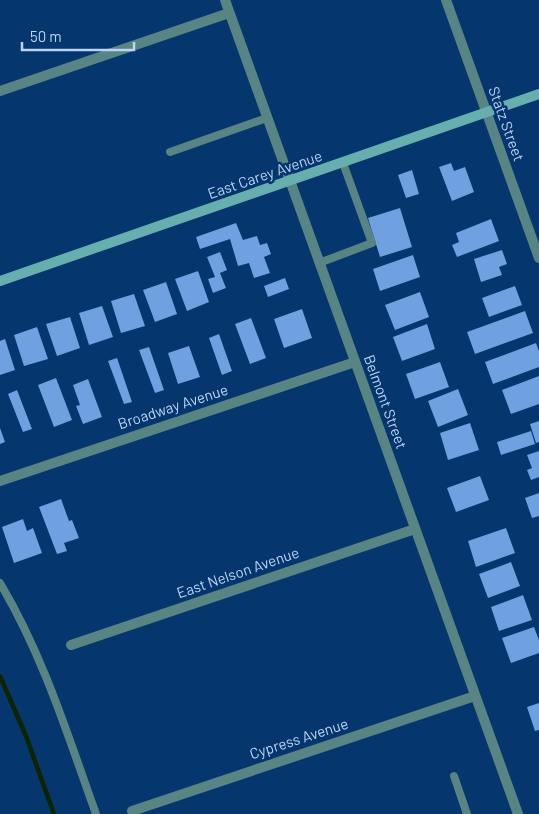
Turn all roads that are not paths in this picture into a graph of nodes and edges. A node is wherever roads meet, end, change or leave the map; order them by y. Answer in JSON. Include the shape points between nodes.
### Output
{"nodes":[{"id":1,"x":225,"y":0,"type":"edge"},
{"id":2,"x":446,"y":0,"type":"edge"},
{"id":3,"x":229,"y":13,"type":"junction"},
{"id":4,"x":0,"y":91,"type":"edge"},
{"id":5,"x":539,"y":94,"type":"edge"},
{"id":6,"x":486,"y":113,"type":"junction"},
{"id":7,"x":267,"y":118,"type":"junction"},
{"id":8,"x":170,"y":152,"type":"dead end"},
{"id":9,"x":343,"y":163,"type":"junction"},
{"id":10,"x":290,"y":182,"type":"junction"},
{"id":11,"x":539,"y":258,"type":"edge"},
{"id":12,"x":319,"y":263,"type":"junction"},
{"id":13,"x":0,"y":281,"type":"edge"},
{"id":14,"x":355,"y":362,"type":"junction"},
{"id":15,"x":0,"y":480,"type":"edge"},
{"id":16,"x":415,"y":528,"type":"junction"},
{"id":17,"x":0,"y":583,"type":"edge"},
{"id":18,"x":71,"y":645,"type":"dead end"},
{"id":19,"x":475,"y":696,"type":"junction"},
{"id":20,"x":454,"y":776,"type":"dead end"},
{"id":21,"x":132,"y":811,"type":"dead end"},
{"id":22,"x":96,"y":814,"type":"edge"},
{"id":23,"x":467,"y":814,"type":"edge"},
{"id":24,"x":518,"y":814,"type":"edge"}],
"edges":[{"from":1,"to":3,"type":"street","name":"Belmont Street"},
{"from":2,"to":6,"type":"street","name":"Statz Street"},
{"from":3,"to":4,"type":"street"},
{"from":3,"to":7,"type":"street","name":"Belmont Street"},
{"from":5,"to":6,"type":"main road","name":"East Carey Avenue"},
{"from":6,"to":9,"type":"main road","name":"East Carey Avenue"},
{"from":6,"to":11,"type":"street","name":"Statz Street"},
{"from":7,"to":8,"type":"lane"},
{"from":7,"to":10,"type":"street","name":"Belmont Street"},
{"from":9,"to":10,"type":"main road","name":"East Carey Avenue"},
{"from":9,"to":12,"type":"lane","via":[[372,243]]},
{"from":10,"to":12,"type":"street","name":"Belmont Street"},
{"from":10,"to":13,"type":"main road","name":"East Carey Avenue"},
{"from":12,"to":14,"type":"street","name":"Belmont Street"},
{"from":14,"to":15,"type":"street","name":"Broadway Avenue"},
{"from":14,"to":16,"type":"street","name":"Belmont Street"},
{"from":16,"to":18,"type":"street","name":"East Nelson Avenue"},
{"from":16,"to":19,"type":"street","name":"Belmont Street"},
{"from":17,"to":22,"type":"lane","via":[[50,684]]},
{"from":19,"to":21,"type":"street","name":"Cypress Avenue"},
{"from":19,"to":24,"type":"street","name":"Belmont Street"},
{"from":20,"to":23,"type":"lane"}]}
